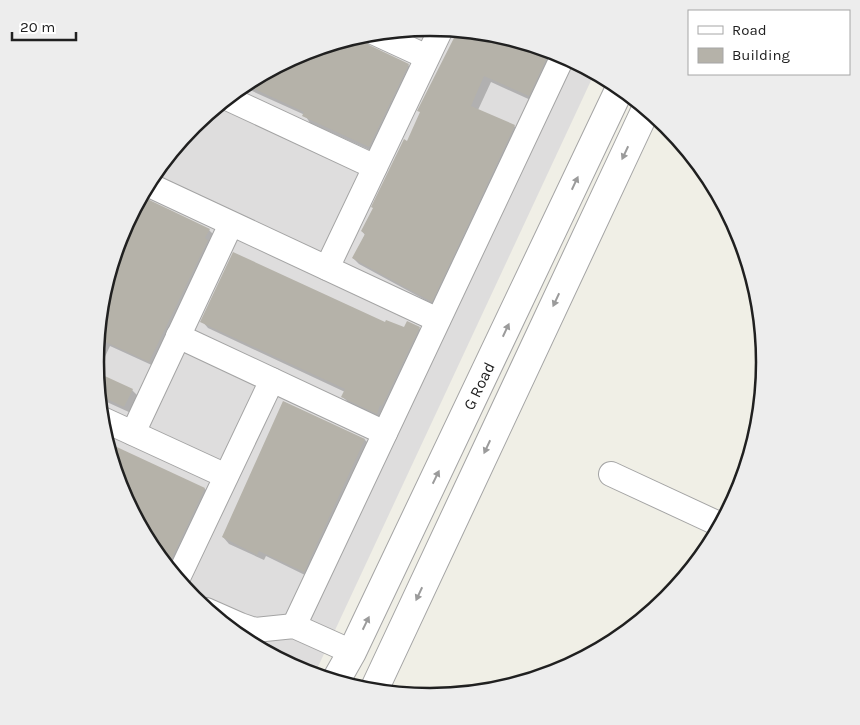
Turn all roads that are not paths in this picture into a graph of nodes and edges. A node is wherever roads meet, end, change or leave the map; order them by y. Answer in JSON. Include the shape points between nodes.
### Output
{"nodes":[{"id":1,"x":436,"y":36,"type":"edge"},
{"id":2,"x":388,"y":39,"type":"edge"},
{"id":3,"x":427,"y":57,"type":"junction"},
{"id":4,"x":560,"y":63,"type":"edge"},
{"id":5,"x":617,"y":95,"type":"edge"},
{"id":6,"x":234,"y":101,"type":"edge"},
{"id":7,"x":643,"y":115,"type":"edge"},
{"id":8,"x":375,"y":167,"type":"junction"},
{"id":9,"x":155,"y":188,"type":"edge"},
{"id":10,"x":231,"y":224,"type":"junction"},
{"id":11,"x":327,"y":268,"type":"junction"},
{"id":12,"x":438,"y":320,"type":"junction"},
{"id":13,"x":178,"y":336,"type":"junction"},
{"id":14,"x":272,"y":380,"type":"junction"},
{"id":15,"x":109,"y":422,"type":"edge"},
{"id":16,"x":132,"y":432,"type":"junction"},
{"id":17,"x":385,"y":433,"type":"junction"},
{"id":18,"x":611,"y":474,"type":"dead end"},
{"id":19,"x":226,"y":476,"type":"junction"},
{"id":20,"x":715,"y":522,"type":"edge"},
{"id":21,"x":181,"y":573,"type":"edge"},
{"id":22,"x":231,"y":621,"type":"edge"},
{"id":23,"x":294,"y":626,"type":"junction"},
{"id":24,"x":352,"y":652,"type":"junction"},
{"id":25,"x":339,"y":676,"type":"edge"},
{"id":26,"x":378,"y":684,"type":"edge"}],
"edges":[{"from":1,"to":3,"type":"street"},
{"from":2,"to":3,"type":"street"},
{"from":3,"to":8,"type":"street"},
{"from":4,"to":12,"type":"street"},
{"from":24,"to":5,"type":"street","name":"G Road","one_way":true},
{"from":6,"to":8,"type":"street"},
{"from":7,"to":26,"type":"street","name":"G Road","one_way":true},
{"from":8,"to":11,"type":"street"},
{"from":9,"to":10,"type":"street"},
{"from":10,"to":11,"type":"street"},
{"from":10,"to":13,"type":"street"},
{"from":11,"to":12,"type":"street"},
{"from":12,"to":17,"type":"street"},
{"from":13,"to":14,"type":"street"},
{"from":13,"to":16,"type":"street"},
{"from":14,"to":17,"type":"street"},
{"from":14,"to":19,"type":"street"},
{"from":15,"to":16,"type":"street"},
{"from":16,"to":19,"type":"street"},
{"from":17,"to":23,"type":"street"},
{"from":18,"to":20,"type":"street"},
{"from":19,"to":21,"type":"street"},
{"from":22,"to":23,"type":"street","via":[[255,630]]},
{"from":23,"to":24,"type":"street"},
{"from":24,"to":25,"type":"street","name":"G Road"}]}
